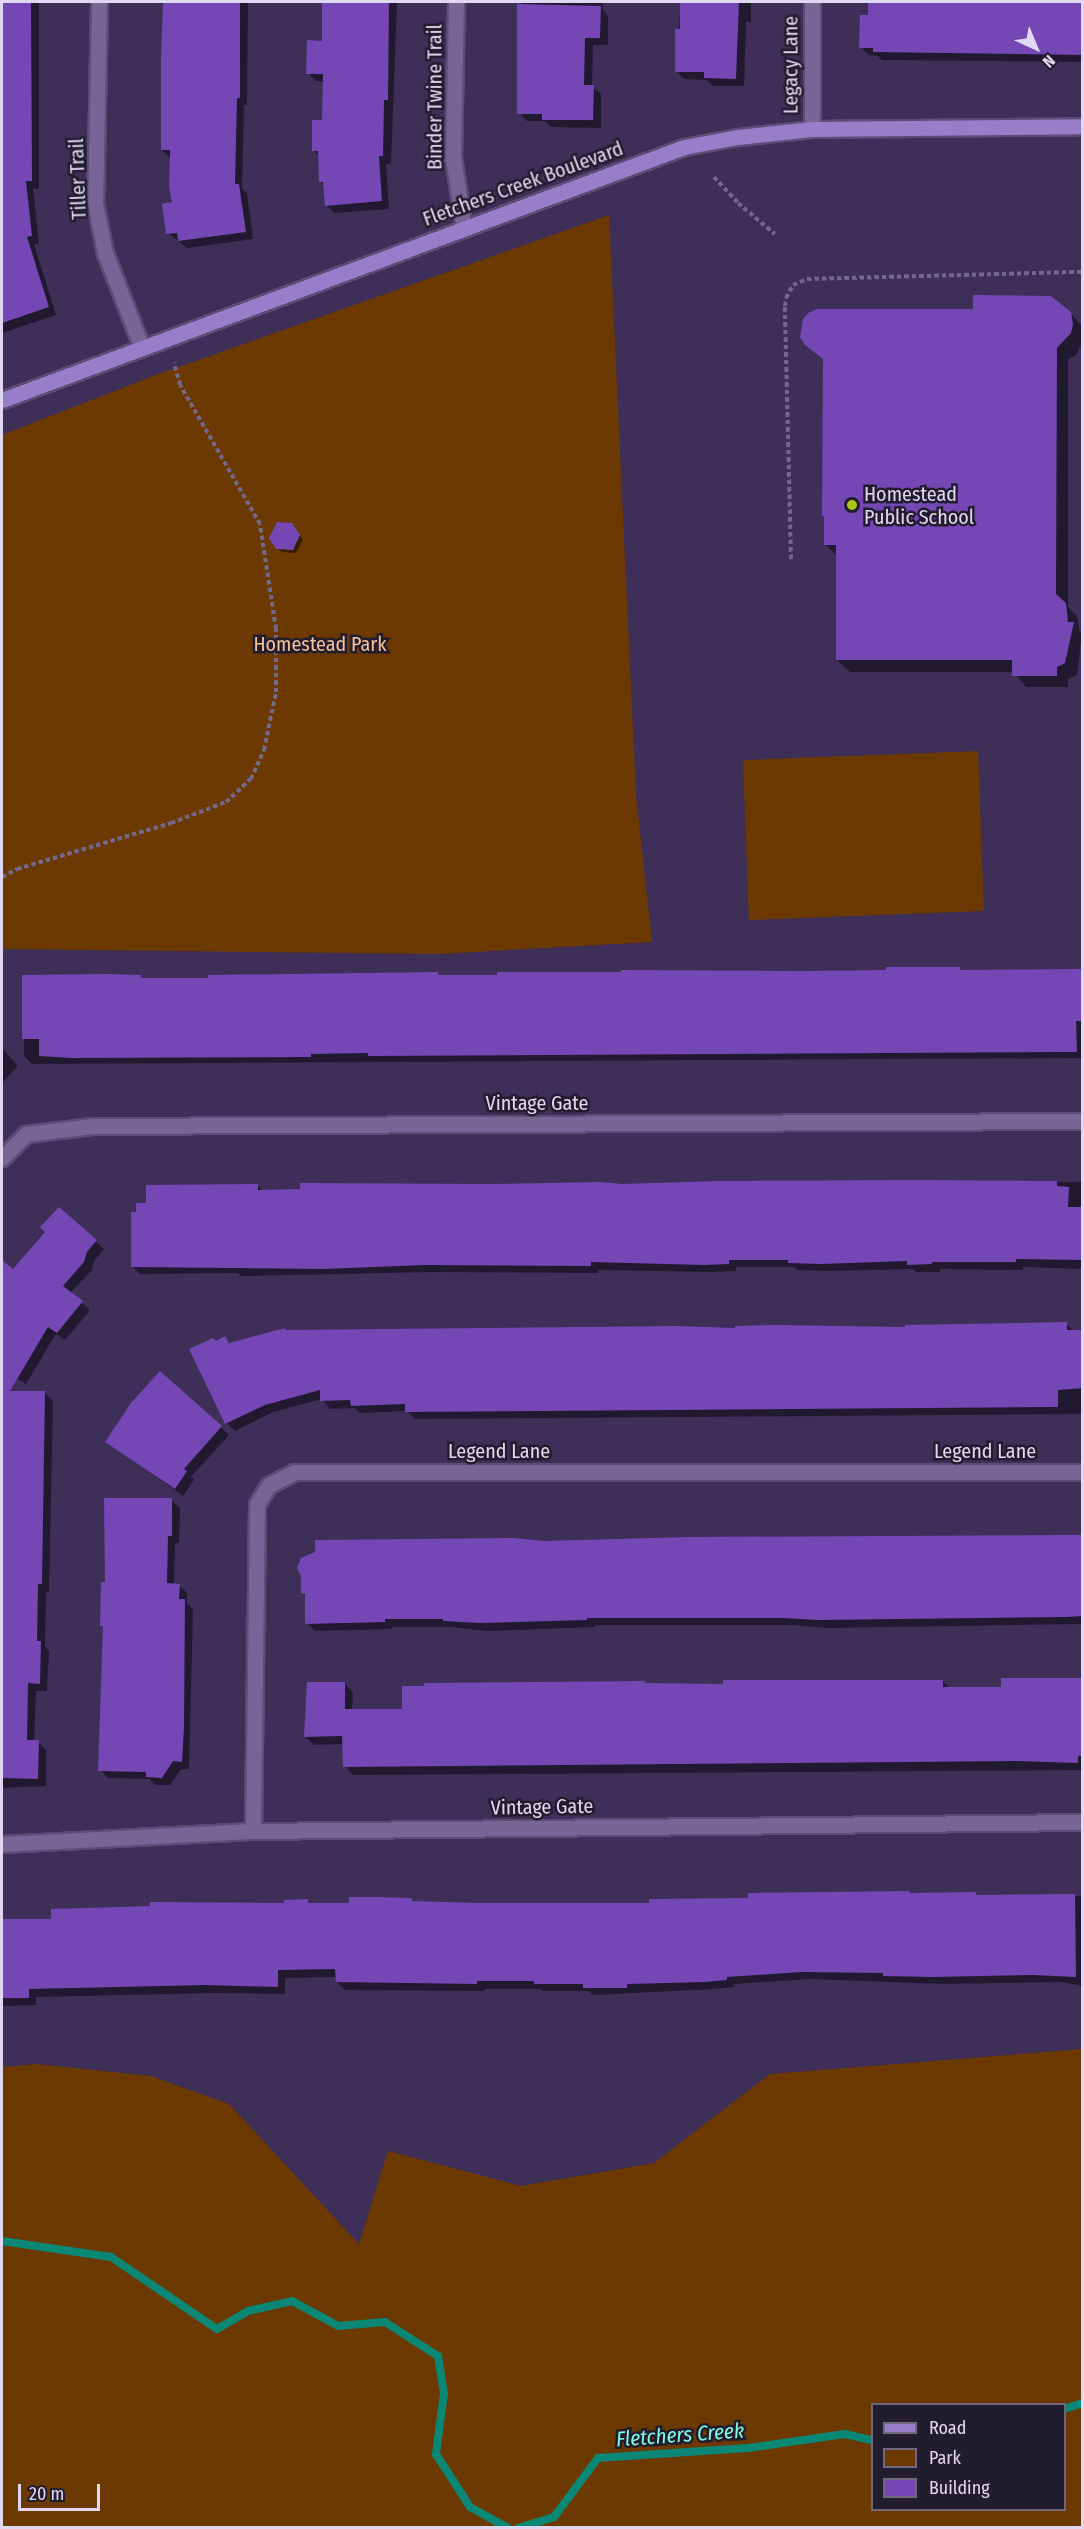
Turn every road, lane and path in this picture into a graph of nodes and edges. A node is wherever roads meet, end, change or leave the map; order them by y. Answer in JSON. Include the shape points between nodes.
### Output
{"nodes":[{"id":1,"x":99,"y":2,"type":"edge"},
{"id":2,"x":456,"y":2,"type":"edge"},
{"id":3,"x":812,"y":2,"type":"edge"},
{"id":4,"x":1083,"y":126,"type":"edge"},
{"id":5,"x":812,"y":129,"type":"junction"},
{"id":6,"x":714,"y":177,"type":"dead end"},
{"id":7,"x":464,"y":228,"type":"junction"},
{"id":8,"x":775,"y":234,"type":"dead end"},
{"id":9,"x":1083,"y":272,"type":"edge"},
{"id":10,"x":142,"y":348,"type":"junction"},
{"id":11,"x":174,"y":363,"type":"dead end"},
{"id":12,"x":2,"y":400,"type":"edge"},
{"id":13,"x":791,"y":559,"type":"dead end"},
{"id":14,"x":2,"y":877,"type":"edge"},
{"id":15,"x":1083,"y":1121,"type":"edge"},
{"id":16,"x":2,"y":1158,"type":"edge"},
{"id":17,"x":1083,"y":1472,"type":"edge"},
{"id":18,"x":1083,"y":1822,"type":"edge"},
{"id":19,"x":253,"y":1831,"type":"junction"},
{"id":20,"x":2,"y":1844,"type":"edge"}],
"edges":[{"from":1,"to":10,"type":"street","name":"Tiller Trail","via":[[95,202],[105,253]]},
{"from":2,"to":7,"type":"street","name":"Binder Twine Trail","via":[[453,157]]},
{"from":3,"to":5,"type":"street","name":"Legacy Lane"},
{"from":4,"to":5,"type":"street","name":"Fletchers Creek Boulevard"},
{"from":5,"to":7,"type":"street","name":"Fletchers Creek Boulevard","via":[[684,147]]},
{"from":6,"to":8,"type":"path"},
{"from":7,"to":10,"type":"street","name":"Fletchers Creek Boulevard"},
{"from":9,"to":13,"type":"path","via":[[807,279],[787,289]]},
{"from":10,"to":12,"type":"street","name":"Fletchers Creek Boulevard"},
{"from":11,"to":14,"type":"path","via":[[180,385],[260,524],[276,629],[276,693],[264,750],[251,779],[226,802]]},
{"from":15,"to":16,"type":"street","name":"Vintage Gate","via":[[93,1126],[26,1134]]},
{"from":17,"to":19,"type":"street","name":"Legend Lane","via":[[294,1472],[269,1485],[257,1504]]},
{"from":18,"to":19,"type":"street","name":"Vintage Gate"},
{"from":19,"to":20,"type":"street","name":"Vintage Gate"}]}
